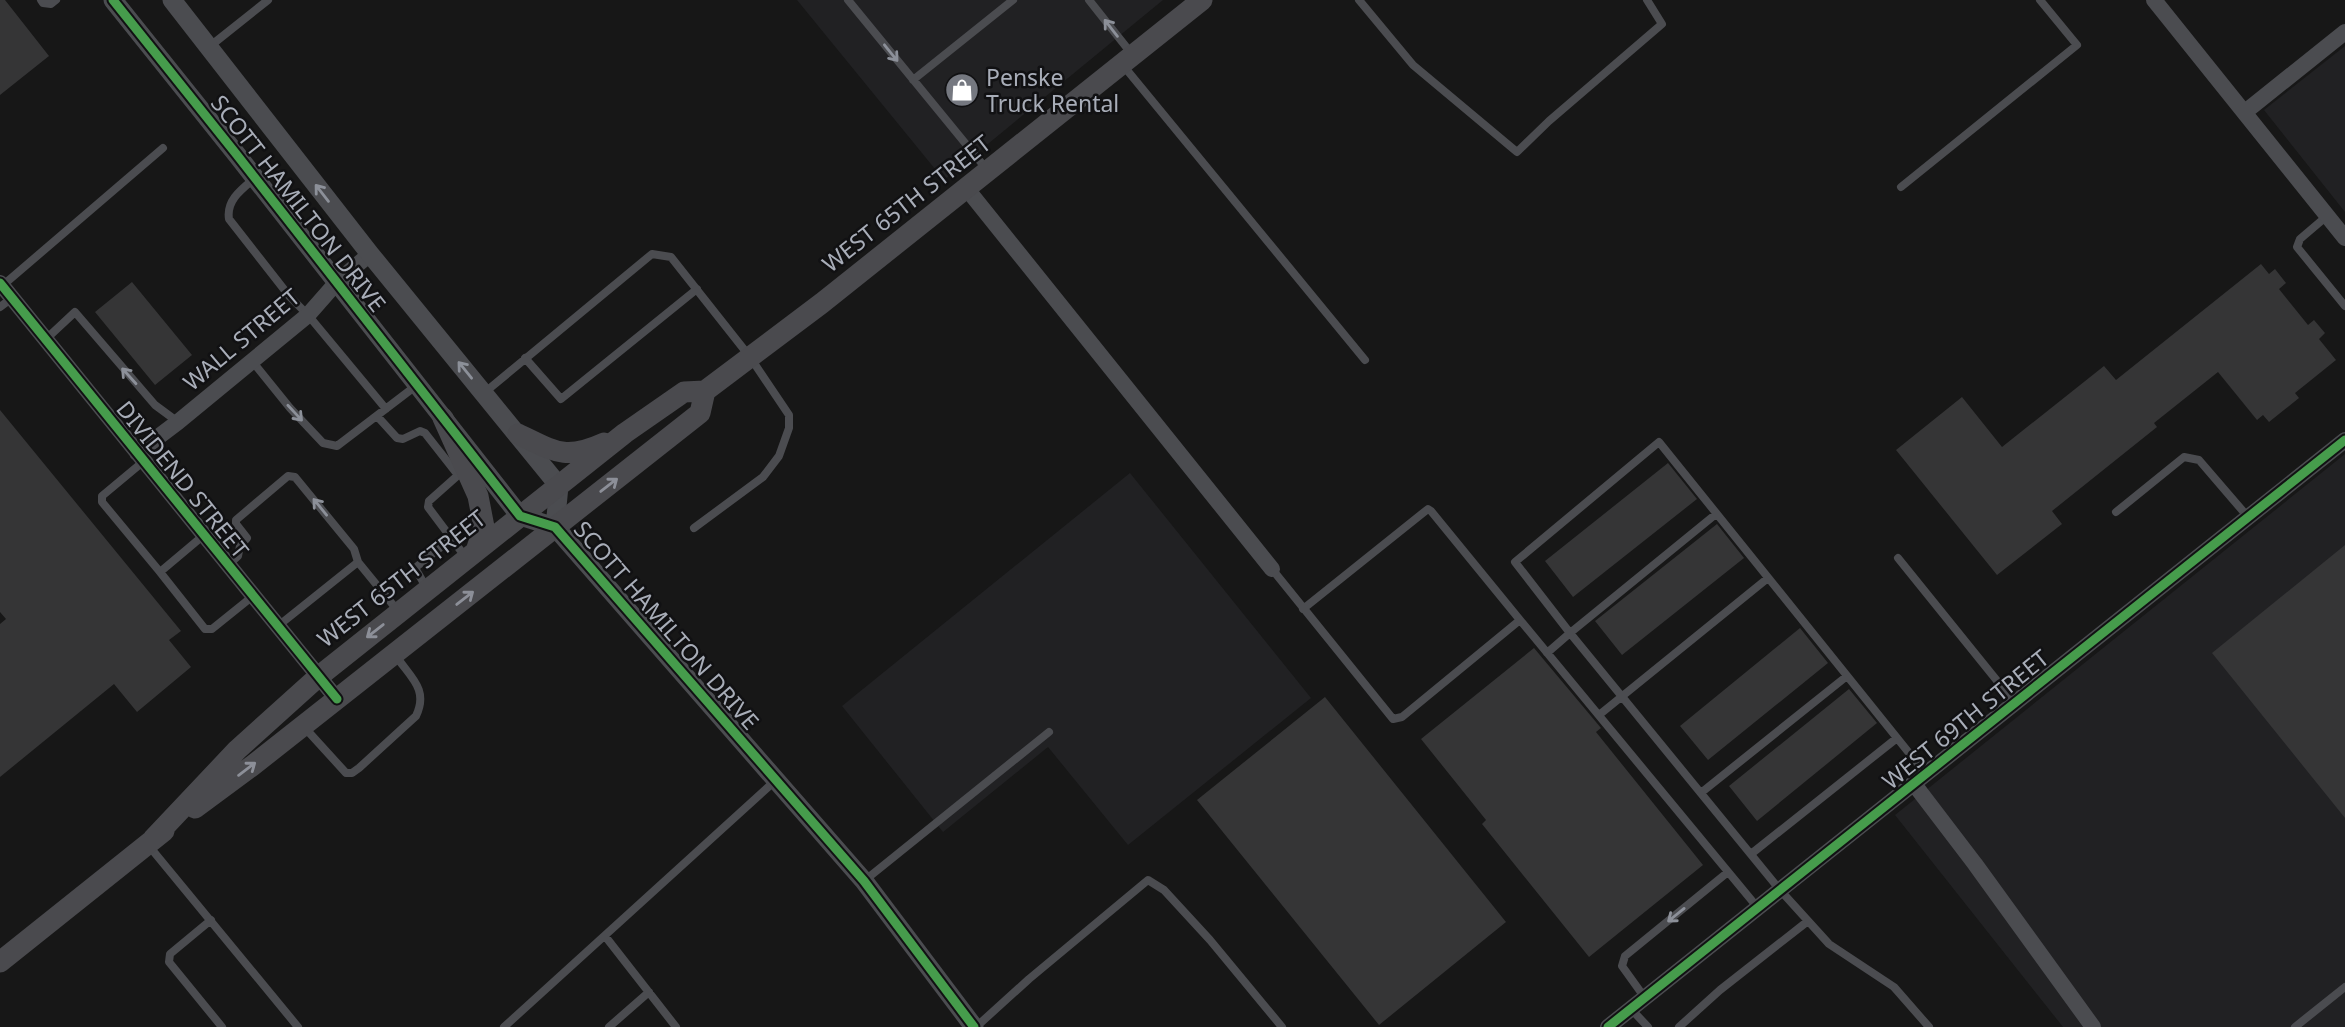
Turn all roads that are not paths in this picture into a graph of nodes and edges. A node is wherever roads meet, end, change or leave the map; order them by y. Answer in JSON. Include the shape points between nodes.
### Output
{"nodes":[{"id":1,"x":41,"y":0,"type":"edge"},
{"id":2,"x":56,"y":0,"type":"edge"},
{"id":3,"x":113,"y":0,"type":"edge"},
{"id":4,"x":172,"y":0,"type":"edge"},
{"id":5,"x":268,"y":0,"type":"edge"},
{"id":6,"x":848,"y":0,"type":"edge"},
{"id":7,"x":1013,"y":0,"type":"edge"},
{"id":8,"x":1089,"y":0,"type":"edge"},
{"id":9,"x":1202,"y":0,"type":"edge"},
{"id":10,"x":1359,"y":0,"type":"edge"},
{"id":11,"x":1647,"y":0,"type":"edge"},
{"id":12,"x":2040,"y":0,"type":"edge"},
{"id":13,"x":2154,"y":0,"type":"edge"},
{"id":14,"x":2345,"y":32,"type":"edge"},
{"id":15,"x":209,"y":47,"type":"junction"},
{"id":16,"x":1127,"y":60,"type":"junction"},
{"id":17,"x":913,"y":80,"type":"junction"},
{"id":18,"x":2245,"y":111,"type":"junction"},
{"id":19,"x":163,"y":148,"type":"dead end"},
{"id":20,"x":988,"y":172,"type":"junction"},
{"id":21,"x":255,"y":178,"type":"junction"},
{"id":22,"x":1902,"y":187,"type":"dead end"},
{"id":23,"x":967,"y":188,"type":"junction"},
{"id":24,"x":2327,"y":216,"type":"junction"},
{"id":25,"x":2345,"y":238,"type":"edge"},
{"id":26,"x":370,"y":254,"type":"junction"},
{"id":27,"x":337,"y":282,"type":"junction"},
{"id":28,"x":697,"y":289,"type":"junction"},
{"id":29,"x":4,"y":293,"type":"edge"},
{"id":30,"x":2345,"y":306,"type":"edge"},
{"id":31,"x":308,"y":316,"type":"junction"},
{"id":32,"x":45,"y":340,"type":"junction"},
{"id":33,"x":750,"y":357,"type":"junction"},
{"id":34,"x":525,"y":358,"type":"junction"},
{"id":35,"x":1365,"y":360,"type":"dead end"},
{"id":36,"x":252,"y":361,"type":"junction"},
{"id":37,"x":417,"y":385,"type":"junction"},
{"id":38,"x":705,"y":391,"type":"junction"},
{"id":39,"x":484,"y":393,"type":"junction"},
{"id":40,"x":386,"y":409,"type":"junction"},
{"id":41,"x":377,"y":416,"type":"junction"},
{"id":42,"x":443,"y":418,"type":"joint"},
{"id":43,"x":178,"y":422,"type":"junction"},
{"id":44,"x":625,"y":433,"type":"junction"},
{"id":45,"x":517,"y":434,"type":"junction"},
{"id":46,"x":2345,"y":440,"type":"edge"},
{"id":47,"x":140,"y":457,"type":"junction"},
{"id":48,"x":467,"y":468,"type":"junction"},
{"id":49,"x":559,"y":486,"type":"junction"},
{"id":50,"x":2116,"y":512,"type":"dead end"},
{"id":51,"x":1716,"y":514,"type":"junction"},
{"id":52,"x":520,"y":516,"type":"junction"},
{"id":53,"x":2248,"y":517,"type":"junction"},
{"id":54,"x":555,"y":527,"type":"junction"},
{"id":55,"x":694,"y":528,"type":"dead end"},
{"id":56,"x":204,"y":535,"type":"junction"},
{"id":57,"x":451,"y":538,"type":"junction"},
{"id":58,"x":471,"y":555,"type":"junction"},
{"id":59,"x":1898,"y":558,"type":"dead end"},
{"id":60,"x":358,"y":562,"type":"junction"},
{"id":61,"x":228,"y":565,"type":"junction"},
{"id":62,"x":1272,"y":569,"type":"joint"},
{"id":63,"x":160,"y":572,"type":"junction"},
{"id":64,"x":1768,"y":578,"type":"junction"},
{"id":65,"x":428,"y":590,"type":"junction"},
{"id":66,"x":253,"y":596,"type":"junction"},
{"id":67,"x":1303,"y":609,"type":"junction"},
{"id":68,"x":399,"y":612,"type":"junction"},
{"id":69,"x":1520,"y":620,"type":"junction"},
{"id":70,"x":278,"y":626,"type":"junction"},
{"id":71,"x":1570,"y":632,"type":"junction"},
{"id":72,"x":395,"y":653,"type":"junction"},
{"id":73,"x":1547,"y":653,"type":"junction"},
{"id":74,"x":1847,"y":676,"type":"junction"},
{"id":75,"x":318,"y":677,"type":"junction"},
{"id":76,"x":1622,"y":696,"type":"junction"},
{"id":77,"x":337,"y":699,"type":"junction"},
{"id":78,"x":2015,"y":703,"type":"junction"},
{"id":79,"x":1598,"y":715,"type":"junction"},
{"id":80,"x":302,"y":725,"type":"junction"},
{"id":81,"x":1049,"y":732,"type":"dead end"},
{"id":82,"x":1897,"y":738,"type":"junction"},
{"id":83,"x":1920,"y":779,"type":"junction"},
{"id":84,"x":776,"y":780,"type":"junction"},
{"id":85,"x":1702,"y":792,"type":"junction"},
{"id":86,"x":150,"y":841,"type":"junction"},
{"id":87,"x":1751,"y":854,"type":"junction"},
{"id":88,"x":1728,"y":872,"type":"junction"},
{"id":89,"x":864,"y":881,"type":"junction"},
{"id":90,"x":1780,"y":890,"type":"junction"},
{"id":91,"x":1758,"y":908,"type":"junction"},
{"id":92,"x":211,"y":920,"type":"junction"},
{"id":93,"x":1808,"y":920,"type":"junction"},
{"id":94,"x":605,"y":936,"type":"junction"},
{"id":95,"x":0,"y":962,"type":"edge"},
{"id":96,"x":2345,"y":987,"type":"edge"},
{"id":97,"x":649,"y":992,"type":"junction"},
{"id":98,"x":1645,"y":998,"type":"junction"},
{"id":99,"x":1631,"y":1009,"type":"junction"},
{"id":100,"x":222,"y":1027,"type":"edge"},
{"id":101,"x":298,"y":1027,"type":"edge"},
{"id":102,"x":504,"y":1027,"type":"edge"},
{"id":103,"x":609,"y":1027,"type":"edge"},
{"id":104,"x":676,"y":1027,"type":"edge"},
{"id":105,"x":975,"y":1027,"type":"edge"},
{"id":106,"x":1282,"y":1027,"type":"edge"},
{"id":107,"x":1608,"y":1027,"type":"edge"},
{"id":108,"x":1648,"y":1027,"type":"edge"},
{"id":109,"x":1679,"y":1027,"type":"edge"},
{"id":110,"x":1929,"y":1027,"type":"edge"},
{"id":111,"x":2093,"y":1027,"type":"edge"},
{"id":112,"x":2295,"y":1027,"type":"edge"}],
"edges":[{"from":1,"to":2,"type":"lane","via":[[51,4]]},
{"from":3,"to":21,"type":"street","name":"SCOTT HAMILTON DRIVE"},
{"from":4,"to":15,"type":"street","name":"SCOTT HAMILTON DRIVE"},
{"from":5,"to":15,"type":"lane"},
{"from":6,"to":17,"type":"lane","one_way":true},
{"from":7,"to":17,"type":"lane"},
{"from":16,"to":8,"type":"lane","one_way":true},
{"from":9,"to":16,"type":"main road","name":"WEST 65TH STREET"},
{"from":10,"to":11,"type":"lane","via":[[1413,65],[1517,152],[1662,24]]},
{"from":12,"to":22,"type":"lane","via":[[2077,45]]},
{"from":13,"to":18,"type":"street"},
{"from":14,"to":18,"type":"street"},
{"from":26,"to":15,"type":"street","name":"SCOTT HAMILTON DRIVE","one_way":true},
{"from":16,"to":20,"type":"main road","name":"WEST 65TH STREET"},
{"from":16,"to":35,"type":"lane"},
{"from":17,"to":20,"type":"lane"},
{"from":18,"to":24,"type":"street"},
{"from":19,"to":29,"type":"lane"},
{"from":20,"to":23,"type":"main road","name":"WEST 65TH STREET"},
{"from":21,"to":27,"type":"street","name":"SCOTT HAMILTON DRIVE"},
{"from":21,"to":31,"type":"lane","via":[[230,203],[229,219]]},
{"from":23,"to":33,"type":"main road","name":"WEST 65TH STREET"},
{"from":23,"to":62,"type":"street"},
{"from":24,"to":25,"type":"street"},
{"from":24,"to":30,"type":"lane","via":[[2297,247]]},
{"from":26,"to":27,"type":"street","name":"WALL STREET"},
{"from":39,"to":26,"type":"street","name":"SCOTT HAMILTON DRIVE","one_way":true},
{"from":27,"to":31,"type":"street","name":"WALL STREET"},
{"from":27,"to":37,"type":"street","name":"SCOTT HAMILTON DRIVE"},
{"from":28,"to":33,"type":"lane"},
{"from":28,"to":34,"type":"lane","via":[[671,257],[652,254]]},
{"from":28,"to":34,"type":"lane","via":[[561,399]]},
{"from":29,"to":32,"type":"street","name":"DIVIDEND STREET"},
{"from":31,"to":36,"type":"street","name":"WALL STREET"},
{"from":31,"to":40,"type":"lane"},
{"from":43,"to":32,"type":"lane","one_way":true,"via":[[155,405],[75,312]]},
{"from":32,"to":47,"type":"street","name":"DIVIDEND STREET"},
{"from":33,"to":38,"type":"main road","name":"WEST 65TH STREET"},
{"from":33,"to":55,"type":"lane","via":[[789,415],[786,439],[763,477]]},
{"from":34,"to":39,"type":"lane"},
{"from":36,"to":41,"type":"lane","one_way":true,"via":[[323,443],[337,446]]},
{"from":36,"to":43,"type":"street","name":"WALL STREET"},
{"from":37,"to":40,"type":"lane"},
{"from":37,"to":42,"type":"street","name":"SCOTT HAMILTON DRIVE"},
{"from":38,"to":44,"type":"main road","name":"WEST 65TH STREET","via":[[684,392]]},
{"from":54,"to":38,"type":"main road","name":"WEST 65TH STREET","one_way":true,"via":[[700,413]]},
{"from":39,"to":45,"type":"street","name":"SCOTT HAMILTON DRIVE"},
{"from":40,"to":41,"type":"lane"},
{"from":41,"to":48,"type":"lane","via":[[397,438],[425,433]]},
{"from":42,"to":48,"type":"main road"},
{"from":43,"to":47,"type":"street","name":"WALL STREET"},
{"from":44,"to":45,"type":"main road","via":[[568,454]]},
{"from":44,"to":49,"type":"main road","name":"WEST 65TH STREET"},
{"from":45,"to":49,"type":"street","name":"SCOTT HAMILTON DRIVE"},
{"from":46,"to":53,"type":"street","name":"WEST 69TH STREET"},
{"from":47,"to":56,"type":"street","name":"DIVIDEND STREET"},
{"from":47,"to":63,"type":"lane","via":[[102,496],[102,502]]},
{"from":48,"to":52,"type":"street"},
{"from":48,"to":57,"type":"lane","via":[[429,501]]},
{"from":48,"to":58,"type":"main road","via":[[484,527]]},
{"from":49,"to":52,"type":"main road","name":"WEST 65TH STREET"},
{"from":49,"to":54,"type":"street","name":"SCOTT HAMILTON DRIVE"},
{"from":50,"to":53,"type":"lane","via":[[2184,457],[2192,457]]},
{"from":51,"to":64,"type":"lane"},
{"from":51,"to":71,"type":"lane"},
{"from":51,"to":71,"type":"lane","via":[[1659,442],[1515,562]]},
{"from":52,"to":54,"type":"street","name":"SCOTT HAMILTON DRIVE"},
{"from":52,"to":58,"type":"main road","name":"WEST 65TH STREET"},
{"from":53,"to":78,"type":"street","name":"WEST 69TH STREET"},
{"from":72,"to":54,"type":"main road","name":"WEST 65TH STREET","one_way":true},
{"from":54,"to":84,"type":"street","name":"SCOTT HAMILTON DRIVE"},
{"from":56,"to":61,"type":"street","name":"DIVIDEND STREET"},
{"from":56,"to":63,"type":"lane"},
{"from":57,"to":58,"type":"lane"},
{"from":57,"to":65,"type":"lane","via":[[415,568]]},
{"from":58,"to":65,"type":"main road","name":"WEST 65TH STREET"},
{"from":59,"to":78,"type":"lane"},
{"from":60,"to":61,"type":"lane","one_way":true,"via":[[354,549],[295,477],[288,476],[236,520],[247,538]]},
{"from":60,"to":68,"type":"lane"},
{"from":60,"to":70,"type":"lane"},
{"from":61,"to":66,"type":"street","name":"DIVIDEND STREET"},
{"from":62,"to":67,"type":"lane"},
{"from":63,"to":66,"type":"lane","via":[[205,629],[212,629]]},
{"from":64,"to":74,"type":"lane"},
{"from":64,"to":76,"type":"lane"},
{"from":65,"to":68,"type":"main road","name":"WEST 65TH STREET"},
{"from":66,"to":70,"type":"street","name":"DIVIDEND STREET"},
{"from":67,"to":69,"type":"lane","via":[[1393,719]]},
{"from":67,"to":69,"type":"lane","via":[[1428,509]]},
{"from":68,"to":75,"type":"main road","name":"WEST 65TH STREET","one_way":true},
{"from":69,"to":73,"type":"lane"},
{"from":70,"to":75,"type":"street","name":"DIVIDEND STREET"},
{"from":71,"to":73,"type":"lane"},
{"from":71,"to":76,"type":"lane"},
{"from":72,"to":77,"type":"main road","name":"WEST 65TH STREET"},
{"from":72,"to":80,"type":"lane","via":[[414,677],[422,705],[416,716],[359,768],[346,773]]},
{"from":73,"to":79,"type":"lane"},
{"from":74,"to":82,"type":"lane"},
{"from":74,"to":85,"type":"lane"},
{"from":75,"to":77,"type":"street","name":"DIVIDEND STREET"},
{"from":75,"to":86,"type":"main road","name":"WEST 65TH STREET","via":[[237,750]]},
{"from":76,"to":79,"type":"lane"},
{"from":76,"to":85,"type":"lane"},
{"from":77,"to":80,"type":"main road","name":"WEST 65TH STREET"},
{"from":78,"to":83,"type":"street","name":"WEST 69TH STREET"},
{"from":79,"to":88,"type":"lane"},
{"from":86,"to":80,"type":"main road","name":"WEST 65TH STREET","one_way":true},
{"from":81,"to":89,"type":"lane"},
{"from":82,"to":83,"type":"lane"},
{"from":82,"to":87,"type":"lane"},
{"from":83,"to":90,"type":"street","name":"WEST 69TH STREET"},
{"from":83,"to":111,"type":"street","via":[[1975,864]]},
{"from":84,"to":89,"type":"street","name":"SCOTT HAMILTON DRIVE"},
{"from":84,"to":94,"type":"lane"},
{"from":85,"to":87,"type":"lane"},
{"from":86,"to":92,"type":"lane"},
{"from":86,"to":95,"type":"main road","name":"WEST 65TH STREET"},
{"from":87,"to":90,"type":"lane"},
{"from":88,"to":91,"type":"lane"},
{"from":88,"to":98,"type":"lane","one_way":true,"via":[[1625,956],[1622,966]]},
{"from":89,"to":105,"type":"street","name":"SCOTT HAMILTON DRIVE"},
{"from":90,"to":91,"type":"street","name":"WEST 69TH STREET"},
{"from":90,"to":93,"type":"lane"},
{"from":91,"to":98,"type":"street","name":"WEST 69TH STREET"},
{"from":92,"to":100,"type":"lane","via":[[170,954],[169,962]]},
{"from":92,"to":101,"type":"lane"},
{"from":93,"to":109,"type":"lane"},
{"from":93,"to":110,"type":"lane","via":[[1829,944],[1894,987]]},
{"from":94,"to":97,"type":"lane"},
{"from":94,"to":102,"type":"lane"},
{"from":96,"to":112,"type":"lane"},
{"from":97,"to":103,"type":"lane"},
{"from":97,"to":104,"type":"lane"},
{"from":98,"to":99,"type":"street","name":"WEST 69TH STREET"},
{"from":99,"to":107,"type":"street","name":"WEST 69TH STREET"},
{"from":99,"to":108,"type":"lane"},
{"from":105,"to":106,"type":"lane","via":[[1148,880],[1164,890],[1210,940]]}]}
